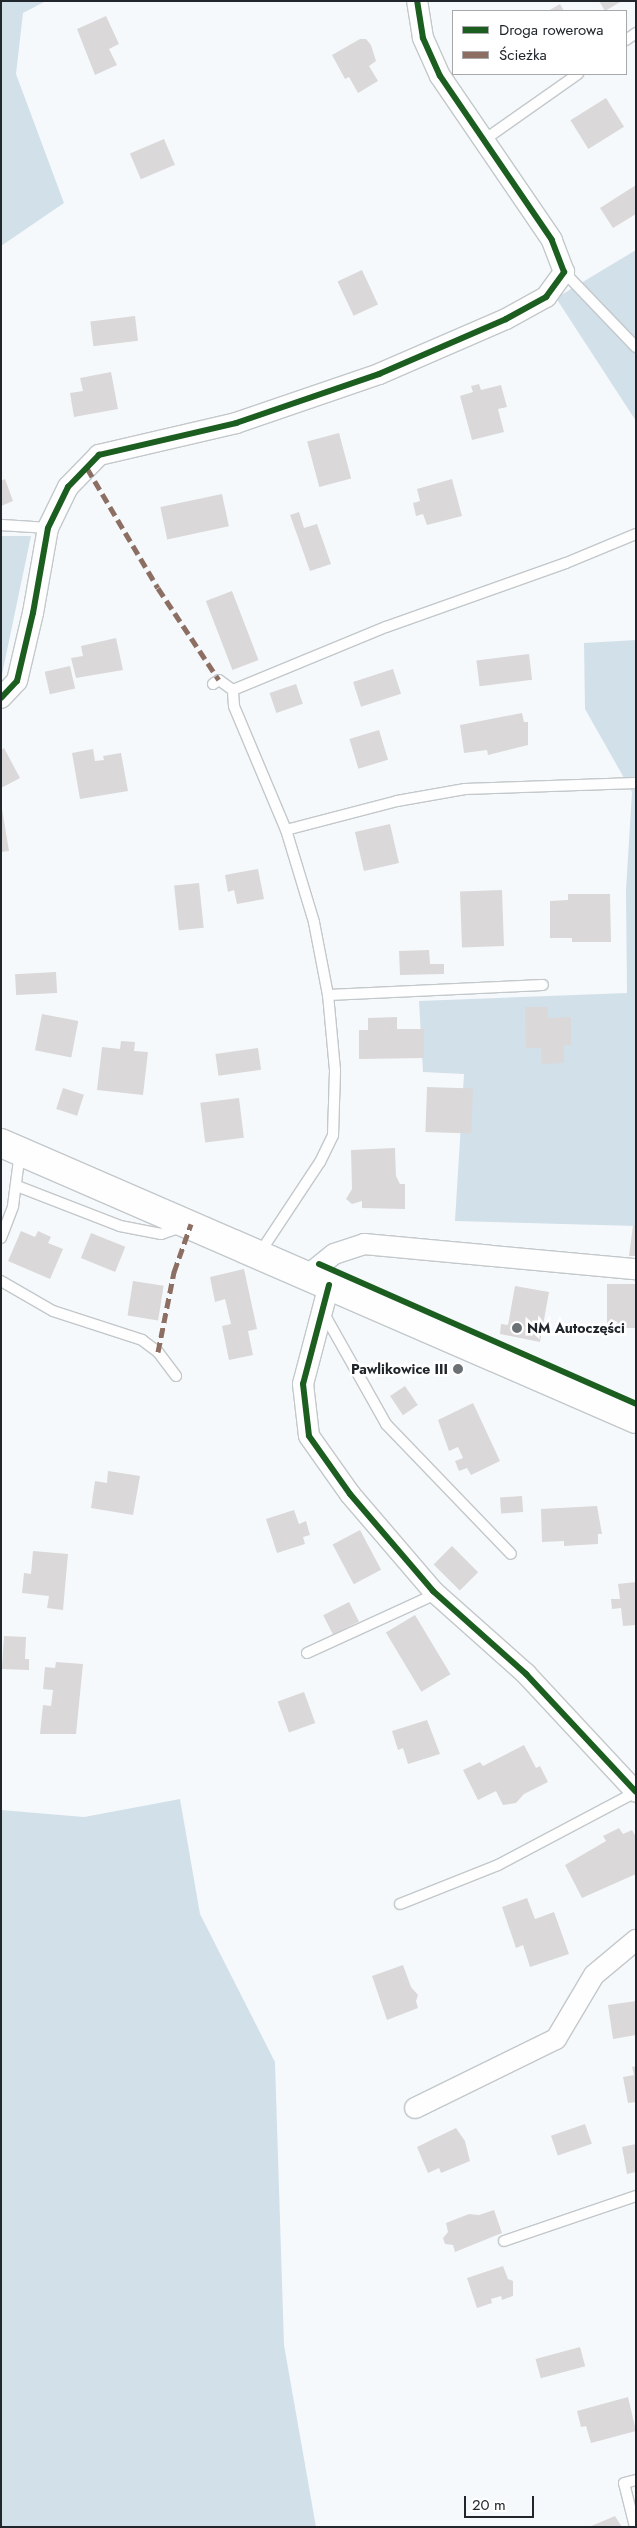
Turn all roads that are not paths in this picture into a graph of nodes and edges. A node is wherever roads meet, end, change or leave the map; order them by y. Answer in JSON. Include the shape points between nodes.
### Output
{"nodes":[{"id":1,"x":416,"y":1,"type":"edge"},
{"id":2,"x":577,"y":75,"type":"edge"},
{"id":3,"x":484,"y":140,"type":"junction"},
{"id":4,"x":564,"y":272,"type":"junction"},
{"id":5,"x":636,"y":347,"type":"edge"},
{"id":6,"x":1,"y":525,"type":"edge"},
{"id":7,"x":48,"y":528,"type":"junction"},
{"id":8,"x":636,"y":534,"type":"edge"},
{"id":9,"x":213,"y":684,"type":"dead end"},
{"id":10,"x":233,"y":690,"type":"junction"},
{"id":11,"x":1,"y":698,"type":"edge"},
{"id":12,"x":636,"y":783,"type":"edge"},
{"id":13,"x":286,"y":830,"type":"junction"},
{"id":14,"x":544,"y":985,"type":"dead end"},
{"id":15,"x":328,"y":995,"type":"junction"},
{"id":16,"x":11,"y":1147,"type":"edge"},
{"id":17,"x":17,"y":1186,"type":"junction"},
{"id":18,"x":191,"y":1224,"type":"junction"},
{"id":19,"x":1,"y":1238,"type":"edge"},
{"id":20,"x":259,"y":1254,"type":"junction"},
{"id":21,"x":636,"y":1269,"type":"edge"},
{"id":22,"x":318,"y":1280,"type":"junction"},
{"id":23,"x":1,"y":1281,"type":"edge"},
{"id":24,"x":322,"y":1311,"type":"junction"},
{"id":25,"x":176,"y":1376,"type":"dead end"},
{"id":26,"x":636,"y":1419,"type":"edge"},
{"id":27,"x":511,"y":1554,"type":"dead end"},
{"id":28,"x":436,"y":1594,"type":"junction"},
{"id":29,"x":307,"y":1653,"type":"dead end"},
{"id":30,"x":636,"y":1792,"type":"edge"},
{"id":31,"x":400,"y":1904,"type":"dead end"},
{"id":32,"x":636,"y":1940,"type":"edge"},
{"id":33,"x":415,"y":2108,"type":"dead end"},
{"id":34,"x":636,"y":2196,"type":"edge"},
{"id":35,"x":504,"y":2241,"type":"dead end"},
{"id":36,"x":636,"y":2480,"type":"edge"},
{"id":37,"x":635,"y":2527,"type":"edge"}],
"edges":[{"from":1,"to":3,"type":"street","via":[[423,38],[440,76]]},
{"from":2,"to":3,"type":"lane"},
{"from":3,"to":4,"type":"street","via":[[552,240]]},
{"from":4,"to":5,"type":"lane"},
{"from":4,"to":7,"type":"street","via":[[546,297],[506,319],[379,374],[236,423],[99,455],[68,487]]},
{"from":6,"to":7,"type":"lane"},
{"from":7,"to":11,"type":"street","via":[[34,613],[16,681]]},
{"from":8,"to":10,"type":"lane","via":[[566,563],[386,627]]},
{"from":9,"to":10,"type":"lane","via":[[219,680]]},
{"from":10,"to":13,"type":"lane","via":[[234,706]]},
{"from":12,"to":13,"type":"lane","via":[[465,788],[397,800]]},
{"from":13,"to":15,"type":"lane","via":[[314,922]]},
{"from":14,"to":15,"type":"lane"},
{"from":15,"to":20,"type":"lane","via":[[335,1070],[333,1135],[320,1162]]},
{"from":16,"to":17,"type":"lane"},
{"from":16,"to":18,"type":"main road"},
{"from":17,"to":18,"type":"lane","via":[[120,1226],[161,1234]]},
{"from":17,"to":19,"type":"lane"},
{"from":18,"to":20,"type":"main road"},
{"from":20,"to":22,"type":"main road"},
{"from":21,"to":22,"type":"street","via":[[364,1244],[334,1254]]},
{"from":22,"to":24,"type":"street"},
{"from":22,"to":26,"type":"main road"},
{"from":23,"to":25,"type":"lane","via":[[53,1312],[142,1340],[158,1352]]},
{"from":24,"to":27,"type":"lane","via":[[386,1424]]},
{"from":24,"to":28,"type":"street","via":[[303,1384],[309,1436],[350,1494]]},
{"from":28,"to":29,"type":"lane"},
{"from":28,"to":30,"type":"street","via":[[526,1674]]},
{"from":30,"to":31,"type":"lane","via":[[498,1865]]},
{"from":32,"to":33,"type":"street","via":[[594,1974],[556,2039]]},
{"from":34,"to":35,"type":"lane"},
{"from":36,"to":37,"type":"lane","via":[[624,2483]]}]}
